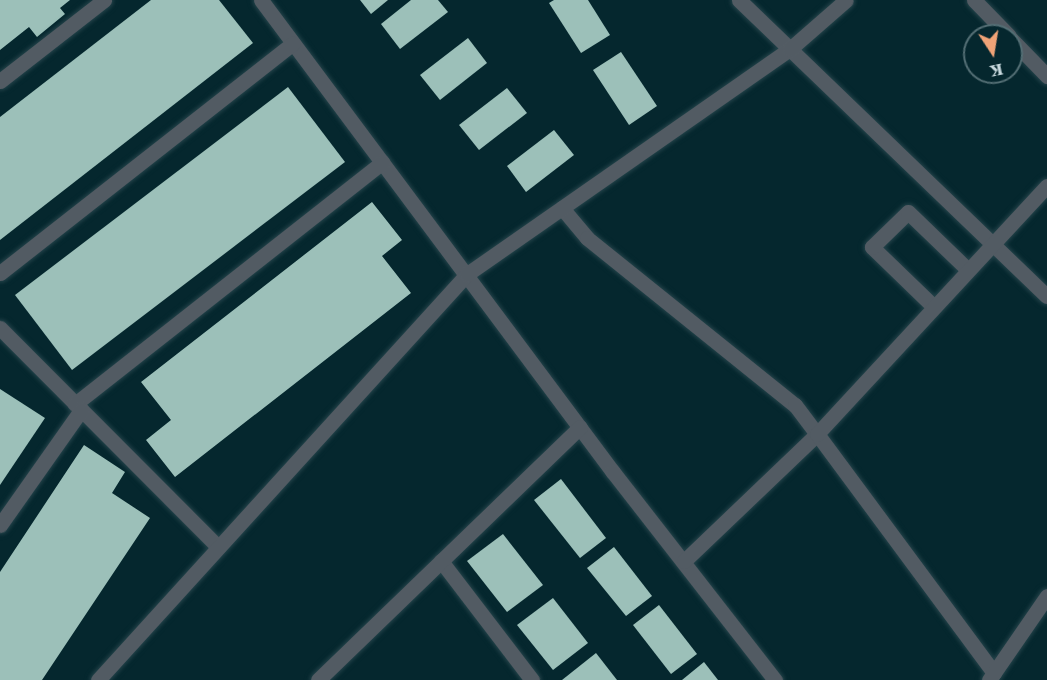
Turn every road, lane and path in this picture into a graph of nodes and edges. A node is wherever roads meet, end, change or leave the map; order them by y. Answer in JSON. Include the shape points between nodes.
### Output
{"nodes":[{"id":1,"x":104,"y":0,"type":"edge"},
{"id":2,"x":261,"y":0,"type":"edge"},
{"id":3,"x":739,"y":0,"type":"edge"},
{"id":4,"x":846,"y":0,"type":"edge"},
{"id":5,"x":974,"y":0,"type":"edge"},
{"id":6,"x":997,"y":24,"type":"edge"},
{"id":7,"x":293,"y":43,"type":"junction"},
{"id":8,"x":790,"y":49,"type":"junction"},
{"id":9,"x":1023,"y":51,"type":"edge"},
{"id":10,"x":1047,"y":76,"type":"edge"},
{"id":11,"x":0,"y":81,"type":"edge"},
{"id":12,"x":382,"y":162,"type":"junction"},
{"id":13,"x":1047,"y":186,"type":"edge"},
{"id":14,"x":562,"y":208,"type":"junction"},
{"id":15,"x":995,"y":243,"type":"junction"},
{"id":16,"x":968,"y":270,"type":"junction"},
{"id":17,"x":0,"y":273,"type":"edge"},
{"id":18,"x":467,"y":274,"type":"junction"},
{"id":19,"x":1047,"y":296,"type":"edge"},
{"id":20,"x":933,"y":306,"type":"junction"},
{"id":21,"x":0,"y":328,"type":"edge"},
{"id":22,"x":78,"y":407,"type":"junction"},
{"id":23,"x":580,"y":428,"type":"junction"},
{"id":24,"x":817,"y":434,"type":"junction"},
{"id":25,"x":0,"y":525,"type":"edge"},
{"id":26,"x":218,"y":547,"type":"junction"},
{"id":27,"x":441,"y":561,"type":"junction"},
{"id":28,"x":684,"y":561,"type":"junction"},
{"id":29,"x":1047,"y":596,"type":"edge"},
{"id":30,"x":991,"y":676,"type":"edge"},
{"id":31,"x":100,"y":679,"type":"edge"},
{"id":32,"x":318,"y":680,"type":"edge"},
{"id":33,"x":532,"y":680,"type":"edge"},
{"id":34,"x":775,"y":680,"type":"edge"}],
"edges":[{"from":1,"to":11,"type":"street"},
{"from":2,"to":7,"type":"street"},
{"from":3,"to":8,"type":"street"},
{"from":4,"to":8,"type":"street"},
{"from":5,"to":6,"type":"street"},
{"from":7,"to":12,"type":"street"},
{"from":7,"to":17,"type":"street"},
{"from":8,"to":14,"type":"street"},
{"from":8,"to":15,"type":"street"},
{"from":9,"to":10,"type":"street"},
{"from":12,"to":18,"type":"street"},
{"from":12,"to":22,"type":"street"},
{"from":13,"to":15,"type":"street"},
{"from":14,"to":18,"type":"street"},
{"from":14,"to":24,"type":"street","via":[[587,238],[795,405]]},
{"from":15,"to":16,"type":"street"},
{"from":15,"to":19,"type":"street"},
{"from":16,"to":20,"type":"street"},
{"from":16,"to":20,"type":"street","via":[[908,212],[872,247]]},
{"from":18,"to":23,"type":"street"},
{"from":18,"to":26,"type":"street"},
{"from":20,"to":24,"type":"street"},
{"from":21,"to":22,"type":"street"},
{"from":22,"to":25,"type":"street"},
{"from":22,"to":26,"type":"street"},
{"from":23,"to":27,"type":"street"},
{"from":23,"to":28,"type":"street"},
{"from":24,"to":28,"type":"street"},
{"from":24,"to":30,"type":"street"},
{"from":26,"to":31,"type":"street"},
{"from":27,"to":32,"type":"street"},
{"from":27,"to":33,"type":"street"},
{"from":28,"to":34,"type":"street"},
{"from":29,"to":30,"type":"street"}]}
